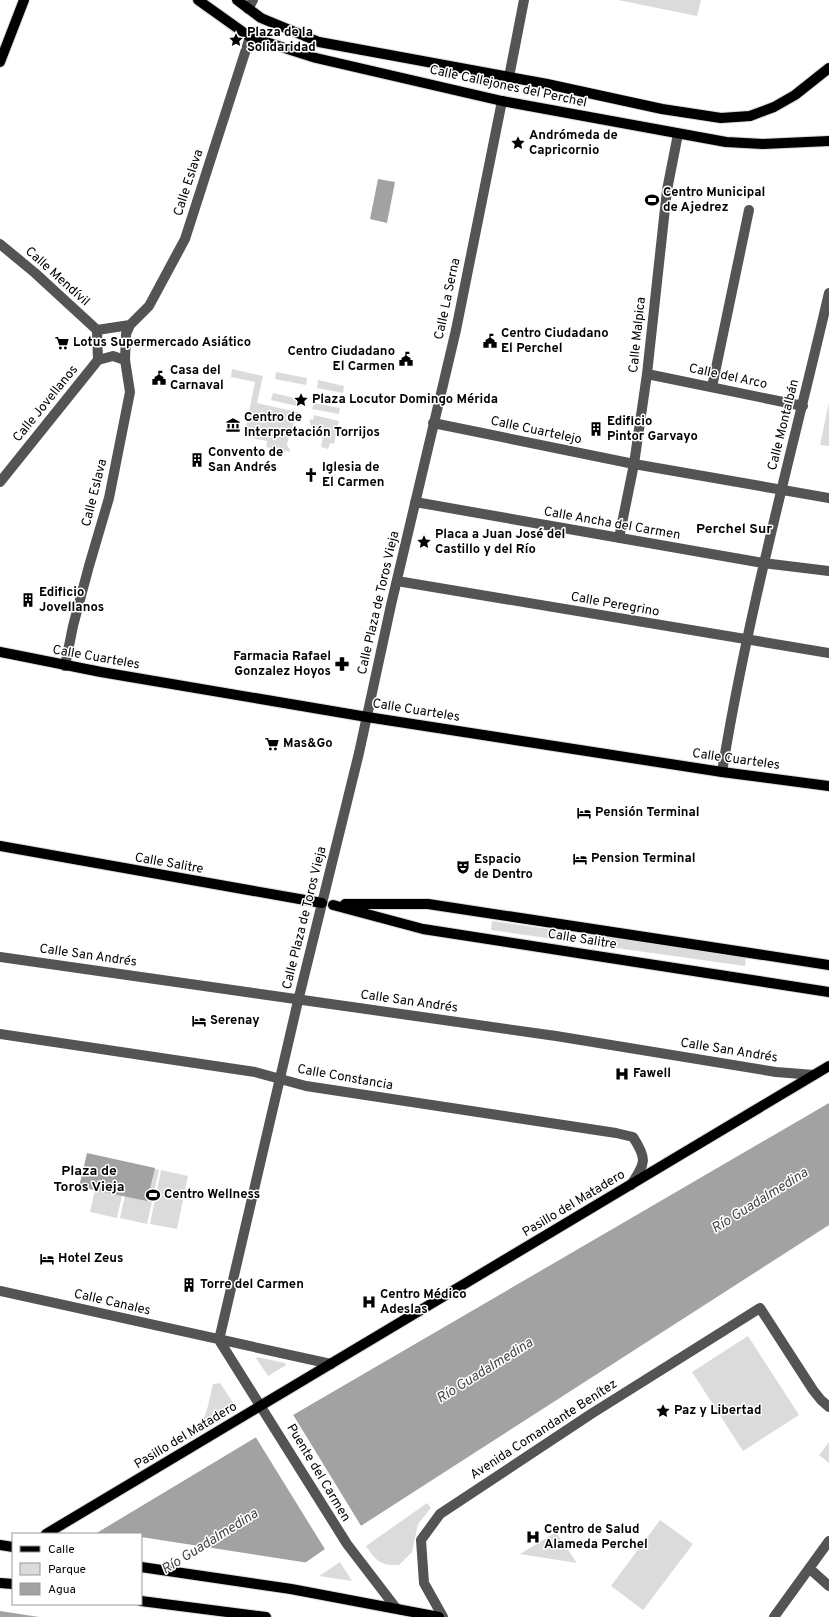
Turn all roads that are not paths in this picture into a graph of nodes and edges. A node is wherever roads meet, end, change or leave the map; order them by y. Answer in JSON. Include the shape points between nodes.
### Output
{"nodes":[{"id":1,"x":24,"y":0,"type":"edge"},
{"id":2,"x":198,"y":0,"type":"edge"},
{"id":3,"x":237,"y":0,"type":"edge"},
{"id":4,"x":524,"y":0,"type":"edge"},
{"id":5,"x":251,"y":4,"type":"edge"},
{"id":6,"x":250,"y":37,"type":"junction"},
{"id":7,"x":0,"y":62,"type":"edge"},
{"id":8,"x":829,"y":68,"type":"edge"},
{"id":9,"x":509,"y":77,"type":"junction"},
{"id":10,"x":502,"y":101,"type":"junction"},
{"id":11,"x":678,"y":134,"type":"junction"},
{"id":12,"x":829,"y":141,"type":"edge"},
{"id":13,"x":749,"y":210,"type":"dead end"},
{"id":14,"x":0,"y":244,"type":"edge"},
{"id":15,"x":829,"y":293,"type":"edge"},
{"id":16,"x":130,"y":324,"type":"junction"},
{"id":17,"x":97,"y":330,"type":"junction"},
{"id":18,"x":98,"y":360,"type":"junction"},
{"id":19,"x":125,"y":360,"type":"junction"},
{"id":20,"x":647,"y":374,"type":"junction"},
{"id":21,"x":712,"y":387,"type":"junction"},
{"id":22,"x":803,"y":406,"type":"junction"},
{"id":23,"x":433,"y":422,"type":"junction"},
{"id":24,"x":634,"y":464,"type":"junction"},
{"id":25,"x":0,"y":482,"type":"edge"},
{"id":26,"x":782,"y":490,"type":"junction"},
{"id":27,"x":829,"y":498,"type":"edge"},
{"id":28,"x":415,"y":502,"type":"junction"},
{"id":29,"x":619,"y":538,"type":"junction"},
{"id":30,"x":763,"y":563,"type":"junction"},
{"id":31,"x":829,"y":571,"type":"edge"},
{"id":32,"x":397,"y":581,"type":"junction"},
{"id":33,"x":747,"y":640,"type":"junction"},
{"id":34,"x":0,"y":652,"type":"edge"},
{"id":35,"x":829,"y":654,"type":"edge"},
{"id":36,"x":65,"y":666,"type":"junction"},
{"id":37,"x":367,"y":717,"type":"junction"},
{"id":38,"x":722,"y":772,"type":"junction"},
{"id":39,"x":829,"y":786,"type":"edge"},
{"id":40,"x":0,"y":846,"type":"edge"},
{"id":41,"x":322,"y":903,"type":"junction"},
{"id":42,"x":333,"y":905,"type":"junction"},
{"id":43,"x":0,"y":957,"type":"edge"},
{"id":44,"x":829,"y":965,"type":"edge"},
{"id":45,"x":829,"y":992,"type":"edge"},
{"id":46,"x":298,"y":1000,"type":"junction"},
{"id":47,"x":0,"y":1034,"type":"edge"},
{"id":48,"x":829,"y":1066,"type":"edge"},
{"id":49,"x":814,"y":1075,"type":"junction"},
{"id":50,"x":279,"y":1079,"type":"junction"},
{"id":51,"x":630,"y":1185,"type":"junction"},
{"id":52,"x":0,"y":1291,"type":"edge"},
{"id":53,"x":219,"y":1340,"type":"junction"},
{"id":54,"x":331,"y":1364,"type":"junction"},
{"id":55,"x":829,"y":1407,"type":"edge"},
{"id":56,"x":264,"y":1410,"type":"junction"},
{"id":57,"x":52,"y":1533,"type":"edge"},
{"id":58,"x":829,"y":1541,"type":"edge"},
{"id":59,"x":12,"y":1543,"type":"edge"},
{"id":60,"x":0,"y":1545,"type":"edge"},
{"id":61,"x":12,"y":1547,"type":"edge"},
{"id":62,"x":142,"y":1567,"type":"edge"},
{"id":63,"x":810,"y":1569,"type":"junction"},
{"id":64,"x":0,"y":1582,"type":"edge"},
{"id":65,"x":12,"y":1584,"type":"edge"},
{"id":66,"x":829,"y":1586,"type":"edge"},
{"id":67,"x":142,"y":1601,"type":"edge"},
{"id":68,"x":396,"y":1608,"type":"junction"},
{"id":69,"x":266,"y":1617,"type":"edge"},
{"id":70,"x":438,"y":1617,"type":"edge"},
{"id":71,"x":443,"y":1617,"type":"edge"},
{"id":72,"x":774,"y":1617,"type":"edge"}],
"edges":[{"from":1,"to":7,"type":"main road"},
{"from":2,"to":6,"type":"main road","name":"Calle Callejones del Perchel"},
{"from":3,"to":5,"type":"main road","name":"Calle Callejones del Perchel"},
{"from":4,"to":9,"type":"street"},
{"from":5,"to":9,"type":"main road","name":"Calle Callejones del Perchel","via":[[261,18],[320,42]]},
{"from":6,"to":10,"type":"main road","name":"Calle Callejones del Perchel","via":[[316,58]]},
{"from":6,"to":16,"type":"street","name":"Calle Eslava","via":[[185,239],[148,306]]},
{"from":8,"to":9,"type":"main road","name":"Calle Callejones del Perchel","via":[[795,95],[774,107],[750,116],[721,118],[662,109]]},
{"from":10,"to":11,"type":"main road","name":"Calle Callejones del Perchel"},
{"from":10,"to":23,"type":"street","name":"Calle La Serna","via":[[456,330]]},
{"from":11,"to":12,"type":"main road","name":"Calle Callejones del Perchel","via":[[726,142],[763,144]]},
{"from":11,"to":20,"type":"street","name":"Calle Malpica","via":[[667,190]]},
{"from":13,"to":21,"type":"street"},
{"from":14,"to":17,"type":"street","name":"Calle Mendívil","via":[[36,273]]},
{"from":15,"to":22,"type":"street","name":"Calle Montalbán"},
{"from":16,"to":17,"type":"street"},
{"from":16,"to":19,"type":"street","name":"Calle Eslava","via":[[126,334]]},
{"from":17,"to":18,"type":"street"},
{"from":18,"to":19,"type":"street","via":[[113,356]]},
{"from":18,"to":25,"type":"street","name":"Calle Jovellanos"},
{"from":19,"to":36,"type":"street","name":"Calle Eslava","via":[[130,392],[109,498],[89,566]]},
{"from":20,"to":21,"type":"street","name":"Calle del Arco"},
{"from":20,"to":24,"type":"street","name":"Calle Malpica"},
{"from":21,"to":22,"type":"street","name":"Calle del Arco"},
{"from":22,"to":26,"type":"street","name":"Calle Montalbán"},
{"from":23,"to":24,"type":"street","name":"Calle Cuartelejo"},
{"from":23,"to":28,"type":"street","name":"Calle La Serna"},
{"from":24,"to":26,"type":"street","name":"Calle Cuartelejo"},
{"from":24,"to":29,"type":"street","name":"Calle Malpica"},
{"from":26,"to":27,"type":"street","name":"Calle Cuartelejo"},
{"from":26,"to":30,"type":"street","name":"Calle Montalbán"},
{"from":28,"to":29,"type":"street","name":"Calle Ancha del Carmen"},
{"from":28,"to":32,"type":"street","name":"Calle Plaza de Toros Vieja"},
{"from":29,"to":30,"type":"street","name":"Calle Ancha del Carmen"},
{"from":30,"to":31,"type":"street","name":"Calle Ancha del Carmen"},
{"from":30,"to":33,"type":"street","name":"Calle Montalbán"},
{"from":32,"to":33,"type":"street","name":"Calle Peregrino"},
{"from":32,"to":37,"type":"street","name":"Calle Plaza de Toros Vieja"},
{"from":33,"to":35,"type":"street","name":"Calle Peregrino"},
{"from":33,"to":38,"type":"street","name":"Calle Montalbán"},
{"from":34,"to":36,"type":"main road","name":"Calle Cuarteles"},
{"from":36,"to":37,"type":"main road","name":"Calle Cuarteles"},
{"from":37,"to":38,"type":"main road","name":"Calle Cuarteles"},
{"from":37,"to":41,"type":"street","name":"Calle Plaza de Toros Vieja"},
{"from":38,"to":39,"type":"main road","name":"Calle Cuarteles"},
{"from":40,"to":41,"type":"main road","name":"Calle Salitre"},
{"from":41,"to":42,"type":"street","name":"Calle Salitre"},
{"from":41,"to":46,"type":"street","name":"Calle Plaza de Toros Vieja"},
{"from":42,"to":44,"type":"main road","name":"Calle Salitre","via":[[428,904]]},
{"from":42,"to":45,"type":"main road","name":"Calle Salitre","via":[[423,929]]},
{"from":43,"to":46,"type":"street","name":"Calle San Andrés"},
{"from":46,"to":49,"type":"street","name":"Calle San Andrés","via":[[556,1036],[776,1072]]},
{"from":46,"to":50,"type":"street","name":"Calle Plaza de Toros Vieja"},
{"from":47,"to":50,"type":"street","name":"Calle Constancia","via":[[255,1072]]},
{"from":48,"to":49,"type":"main road","name":"Pasillo del Matadero"},
{"from":49,"to":51,"type":"main road","name":"Pasillo del Matadero"},
{"from":50,"to":51,"type":"street","name":"Calle Constancia","via":[[306,1086],[632,1137],[643,1152],[643,1166]]},
{"from":50,"to":53,"type":"street","name":"Calle Plaza de Toros Vieja"},
{"from":51,"to":54,"type":"main road","name":"Pasillo del Matadero"},
{"from":52,"to":53,"type":"street","name":"Calle Canales"},
{"from":53,"to":54,"type":"street"},
{"from":53,"to":56,"type":"street","name":"Puente del Carmen"},
{"from":54,"to":56,"type":"main road","name":"Pasillo del Matadero"},
{"from":55,"to":71,"type":"street","name":"Avenida Comandante Benítez","via":[[813,1390],[760,1308],[591,1414],[440,1514],[421,1540],[424,1583]]},
{"from":56,"to":57,"type":"main road","name":"Pasillo del Matadero"},
{"from":56,"to":68,"type":"street","name":"Puente del Carmen","via":[[347,1544]]},
{"from":58,"to":63,"type":"street"},
{"from":59,"to":60,"type":"main road"},
{"from":60,"to":61,"type":"main road"},
{"from":62,"to":68,"type":"main road","via":[[292,1589]]},
{"from":63,"to":66,"type":"street"},
{"from":63,"to":72,"type":"street"},
{"from":64,"to":65,"type":"main road"},
{"from":67,"to":69,"type":"main road"},
{"from":68,"to":70,"type":"main road"}]}
